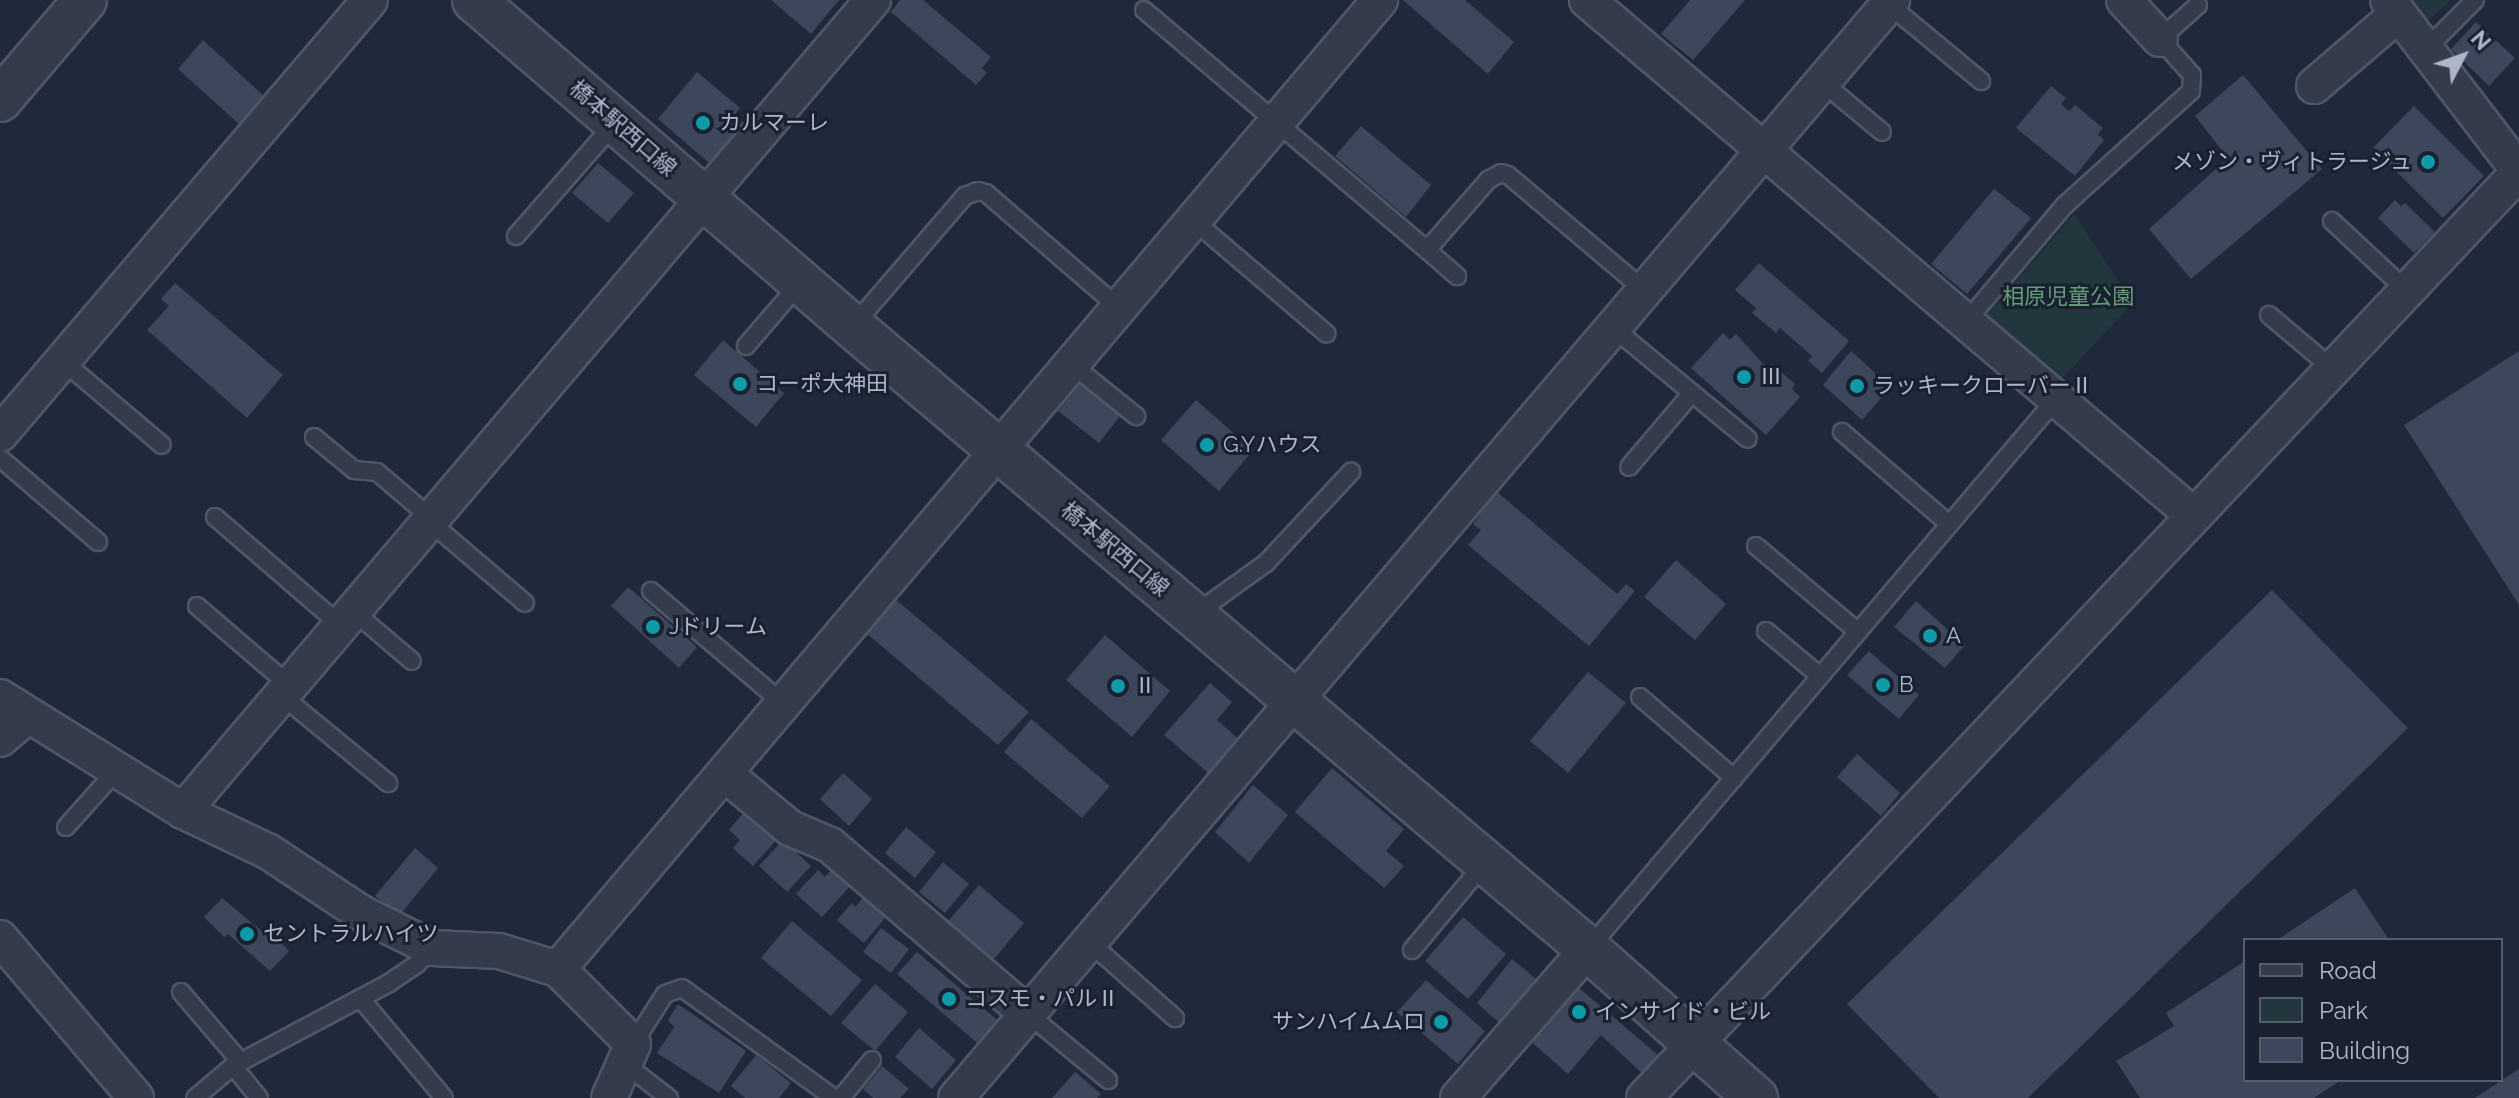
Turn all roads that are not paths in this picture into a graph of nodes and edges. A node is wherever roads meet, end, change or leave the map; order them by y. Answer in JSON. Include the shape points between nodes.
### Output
{"nodes":[{"id":1,"x":85,"y":0,"type":"edge"},
{"id":2,"x":370,"y":0,"type":"edge"},
{"id":3,"x":474,"y":0,"type":"edge"},
{"id":4,"x":873,"y":0,"type":"edge"},
{"id":5,"x":1380,"y":0,"type":"edge"},
{"id":6,"x":1587,"y":0,"type":"edge"},
{"id":7,"x":2124,"y":0,"type":"edge"},
{"id":8,"x":2475,"y":0,"type":"edge"},
{"id":9,"x":1890,"y":2,"type":"edge"},
{"id":10,"x":2198,"y":5,"type":"dead end"},
{"id":11,"x":2393,"y":7,"type":"edge"},
{"id":12,"x":1144,"y":10,"type":"dead end"},
{"id":13,"x":2160,"y":39,"type":"junction"},
{"id":14,"x":2425,"y":50,"type":"junction"},
{"id":15,"x":1981,"y":81,"type":"dead end"},
{"id":16,"x":1822,"y":82,"type":"junction"},
{"id":17,"x":2314,"y":86,"type":"dead end"},
{"id":18,"x":0,"y":100,"type":"edge"},
{"id":19,"x":1277,"y":121,"type":"junction"},
{"id":20,"x":616,"y":122,"type":"junction"},
{"id":21,"x":1882,"y":132,"type":"dead end"},
{"id":22,"x":1763,"y":150,"type":"junction"},
{"id":23,"x":2519,"y":172,"type":"edge"},
{"id":24,"x":702,"y":197,"type":"junction"},
{"id":25,"x":1193,"y":220,"type":"junction"},
{"id":26,"x":2332,"y":221,"type":"dead end"},
{"id":27,"x":516,"y":236,"type":"dead end"},
{"id":28,"x":1427,"y":250,"type":"junction"},
{"id":29,"x":1457,"y":276,"type":"dead end"},
{"id":30,"x":801,"y":282,"type":"junction"},
{"id":31,"x":1644,"y":290,"type":"junction"},
{"id":32,"x":2407,"y":291,"type":"junction"},
{"id":33,"x":1119,"y":308,"type":"junction"},
{"id":34,"x":2269,"y":315,"type":"dead end"},
{"id":35,"x":1966,"y":322,"type":"junction"},
{"id":36,"x":853,"y":327,"type":"junction"},
{"id":37,"x":1612,"y":327,"type":"junction"},
{"id":38,"x":1326,"y":333,"type":"dead end"},
{"id":39,"x":746,"y":346,"type":"dead end"},
{"id":40,"x":64,"y":362,"type":"junction"},
{"id":41,"x":1070,"y":363,"type":"junction"},
{"id":42,"x":2333,"y":369,"type":"junction"},
{"id":43,"x":1692,"y":393,"type":"junction"},
{"id":44,"x":2056,"y":399,"type":"junction"},
{"id":45,"x":1136,"y":416,"type":"dead end"},
{"id":46,"x":1842,"y":432,"type":"dead end"},
{"id":47,"x":0,"y":434,"type":"edge"},
{"id":48,"x":314,"y":437,"type":"dead end"},
{"id":49,"x":1748,"y":439,"type":"dead end"},
{"id":50,"x":162,"y":445,"type":"dead end"},
{"id":51,"x":999,"y":450,"type":"junction"},
{"id":52,"x":0,"y":458,"type":"edge"},
{"id":53,"x":1629,"y":467,"type":"dead end"},
{"id":54,"x":1351,"y":472,"type":"dead end"},
{"id":55,"x":2193,"y":515,"type":"junction"},
{"id":56,"x":215,"y":517,"type":"dead end"},
{"id":57,"x":430,"y":520,"type":"junction"},
{"id":58,"x":1949,"y":524,"type":"junction"},
{"id":59,"x":98,"y":542,"type":"dead end"},
{"id":60,"x":1756,"y":546,"type":"dead end"},
{"id":61,"x":651,"y":591,"type":"dead end"},
{"id":62,"x":525,"y":603,"type":"dead end"},
{"id":63,"x":197,"y":606,"type":"dead end"},
{"id":64,"x":1193,"y":615,"type":"junction"},
{"id":65,"x":347,"y":618,"type":"junction"},
{"id":66,"x":1766,"y":631,"type":"dead end"},
{"id":67,"x":1858,"y":632,"type":"junction"},
{"id":68,"x":412,"y":661,"type":"dead end"},
{"id":69,"x":1820,"y":676,"type":"junction"},
{"id":70,"x":285,"y":690,"type":"junction"},
{"id":71,"x":1640,"y":697,"type":"dead end"},
{"id":72,"x":1294,"y":703,"type":"junction"},
{"id":73,"x":784,"y":704,"type":"junction"},
{"id":74,"x":14,"y":706,"type":"edge"},
{"id":75,"x":0,"y":739,"type":"edge"},
{"id":76,"x":116,"y":771,"type":"junction"},
{"id":77,"x":725,"y":774,"type":"junction"},
{"id":78,"x":1734,"y":778,"type":"junction"},
{"id":79,"x":388,"y":783,"type":"dead end"},
{"id":80,"x":183,"y":811,"type":"junction"},
{"id":81,"x":66,"y":827,"type":"dead end"},
{"id":82,"x":1485,"y":863,"type":"junction"},
{"id":83,"x":0,"y":938,"type":"edge"},
{"id":84,"x":1089,"y":942,"type":"junction"},
{"id":85,"x":432,"y":948,"type":"junction"},
{"id":86,"x":1588,"y":949,"type":"junction"},
{"id":87,"x":1412,"y":950,"type":"dead end"},
{"id":88,"x":558,"y":969,"type":"junction"},
{"id":89,"x":181,"y":992,"type":"dead end"},
{"id":90,"x":361,"y":999,"type":"junction"},
{"id":91,"x":1028,"y":1014,"type":"junction"},
{"id":92,"x":1175,"y":1018,"type":"dead end"},
{"id":93,"x":1696,"y":1043,"type":"junction"},
{"id":94,"x":629,"y":1054,"type":"junction"},
{"id":95,"x":872,"y":1060,"type":"dead end"},
{"id":96,"x":236,"y":1064,"type":"junction"},
{"id":97,"x":1108,"y":1080,"type":"dead end"},
{"id":98,"x":1753,"y":1096,"type":"edge"},
{"id":99,"x":136,"y":1098,"type":"edge"},
{"id":100,"x":195,"y":1098,"type":"edge"},
{"id":101,"x":259,"y":1098,"type":"edge"},
{"id":102,"x":444,"y":1098,"type":"edge"},
{"id":103,"x":609,"y":1098,"type":"edge"},
{"id":104,"x":669,"y":1098,"type":"edge"},
{"id":105,"x":834,"y":1098,"type":"edge"},
{"id":106,"x":841,"y":1098,"type":"edge"},
{"id":107,"x":956,"y":1098,"type":"edge"},
{"id":108,"x":1458,"y":1098,"type":"edge"},
{"id":109,"x":1644,"y":1098,"type":"edge"}],
"edges":[{"from":1,"to":18,"type":"street"},
{"from":2,"to":40,"type":"street"},
{"from":3,"to":20,"type":"street","name":"橋本駅西口線"},
{"from":4,"to":24,"type":"street"},
{"from":5,"to":19,"type":"street"},
{"from":6,"to":22,"type":"street"},
{"from":7,"to":13,"type":"street"},
{"from":8,"to":14,"type":"lane"},
{"from":9,"to":15,"type":"lane"},
{"from":9,"to":16,"type":"street"},
{"from":10,"to":13,"type":"lane"},
{"from":11,"to":14,"type":"street"},
{"from":11,"to":17,"type":"street"},
{"from":12,"to":19,"type":"lane"},
{"from":13,"to":35,"type":"lane","via":[[2192,75],[2191,91],[2065,205]]},
{"from":14,"to":23,"type":"street"},
{"from":16,"to":21,"type":"lane"},
{"from":16,"to":22,"type":"street"},
{"from":19,"to":25,"type":"street"},
{"from":19,"to":28,"type":"lane"},
{"from":20,"to":24,"type":"street","name":"橋本駅西口線"},
{"from":20,"to":27,"type":"lane"},
{"from":22,"to":31,"type":"street"},
{"from":22,"to":35,"type":"street"},
{"from":23,"to":32,"type":"street"},
{"from":24,"to":30,"type":"street","name":"橋本駅西口線"},
{"from":24,"to":57,"type":"street"},
{"from":25,"to":33,"type":"street"},
{"from":25,"to":38,"type":"lane"},
{"from":26,"to":32,"type":"lane"},
{"from":28,"to":29,"type":"lane"},
{"from":28,"to":31,"type":"lane","via":[[1488,180],[1501,173]]},
{"from":30,"to":36,"type":"street","name":"橋本駅西口線"},
{"from":30,"to":39,"type":"lane"},
{"from":31,"to":37,"type":"street"},
{"from":32,"to":42,"type":"street"},
{"from":33,"to":36,"type":"lane","via":[[978,191],[965,196]]},
{"from":33,"to":41,"type":"street"},
{"from":34,"to":42,"type":"lane"},
{"from":35,"to":44,"type":"street"},
{"from":36,"to":51,"type":"street","name":"橋本駅西口線"},
{"from":37,"to":43,"type":"lane"},
{"from":37,"to":72,"type":"street"},
{"from":40,"to":47,"type":"street"},
{"from":40,"to":50,"type":"lane"},
{"from":41,"to":45,"type":"lane"},
{"from":41,"to":51,"type":"street"},
{"from":42,"to":55,"type":"street"},
{"from":43,"to":49,"type":"lane"},
{"from":43,"to":53,"type":"lane"},
{"from":44,"to":55,"type":"street"},
{"from":44,"to":58,"type":"lane"},
{"from":46,"to":58,"type":"lane"},
{"from":48,"to":57,"type":"lane","via":[[354,470],[377,472]]},
{"from":51,"to":64,"type":"street","name":"橋本駅西口線"},
{"from":51,"to":73,"type":"street"},
{"from":52,"to":59,"type":"lane"},
{"from":54,"to":64,"type":"lane","via":[[1266,563]]},
{"from":55,"to":93,"type":"street"},
{"from":56,"to":65,"type":"lane"},
{"from":57,"to":62,"type":"lane"},
{"from":57,"to":65,"type":"street"},
{"from":58,"to":67,"type":"lane"},
{"from":60,"to":67,"type":"lane"},
{"from":61,"to":73,"type":"lane"},
{"from":63,"to":70,"type":"lane"},
{"from":64,"to":72,"type":"street","name":"橋本駅西口線"},
{"from":65,"to":68,"type":"lane"},
{"from":65,"to":70,"type":"street"},
{"from":66,"to":69,"type":"lane"},
{"from":67,"to":69,"type":"lane"},
{"from":69,"to":78,"type":"lane"},
{"from":70,"to":79,"type":"lane"},
{"from":70,"to":80,"type":"street"},
{"from":71,"to":78,"type":"lane"},
{"from":72,"to":82,"type":"street","name":"橋本駅西口線"},
{"from":72,"to":84,"type":"street"},
{"from":73,"to":77,"type":"street"},
{"from":74,"to":75,"type":"street"},
{"from":74,"to":76,"type":"street"},
{"from":76,"to":80,"type":"street"},
{"from":76,"to":81,"type":"lane"},
{"from":77,"to":88,"type":"street"},
{"from":77,"to":91,"type":"street","via":[[790,828],[830,845]]},
{"from":78,"to":86,"type":"lane"},
{"from":80,"to":85,"type":"street","via":[[269,852],[361,913]]},
{"from":82,"to":86,"type":"street","name":"橋本駅西口線"},
{"from":82,"to":87,"type":"lane"},
{"from":83,"to":99,"type":"street"},
{"from":84,"to":91,"type":"street"},
{"from":84,"to":92,"type":"lane"},
{"from":85,"to":88,"type":"street","via":[[499,951]]},
{"from":85,"to":90,"type":"lane","via":[[417,964]]},
{"from":86,"to":93,"type":"street","name":"橋本駅西口線"},
{"from":86,"to":108,"type":"street"},
{"from":88,"to":94,"type":"street"},
{"from":89,"to":96,"type":"lane"},
{"from":90,"to":96,"type":"lane"},
{"from":90,"to":102,"type":"lane"},
{"from":91,"to":97,"type":"lane"},
{"from":91,"to":107,"type":"street"},
{"from":93,"to":98,"type":"street","name":"橋本駅西口線"},
{"from":93,"to":109,"type":"street"},
{"from":94,"to":103,"type":"street"},
{"from":94,"to":104,"type":"lane"},
{"from":94,"to":105,"type":"lane","via":[[665,994],[682,988]]},
{"from":95,"to":106,"type":"lane"},
{"from":96,"to":100,"type":"lane"},
{"from":96,"to":101,"type":"lane"}]}
